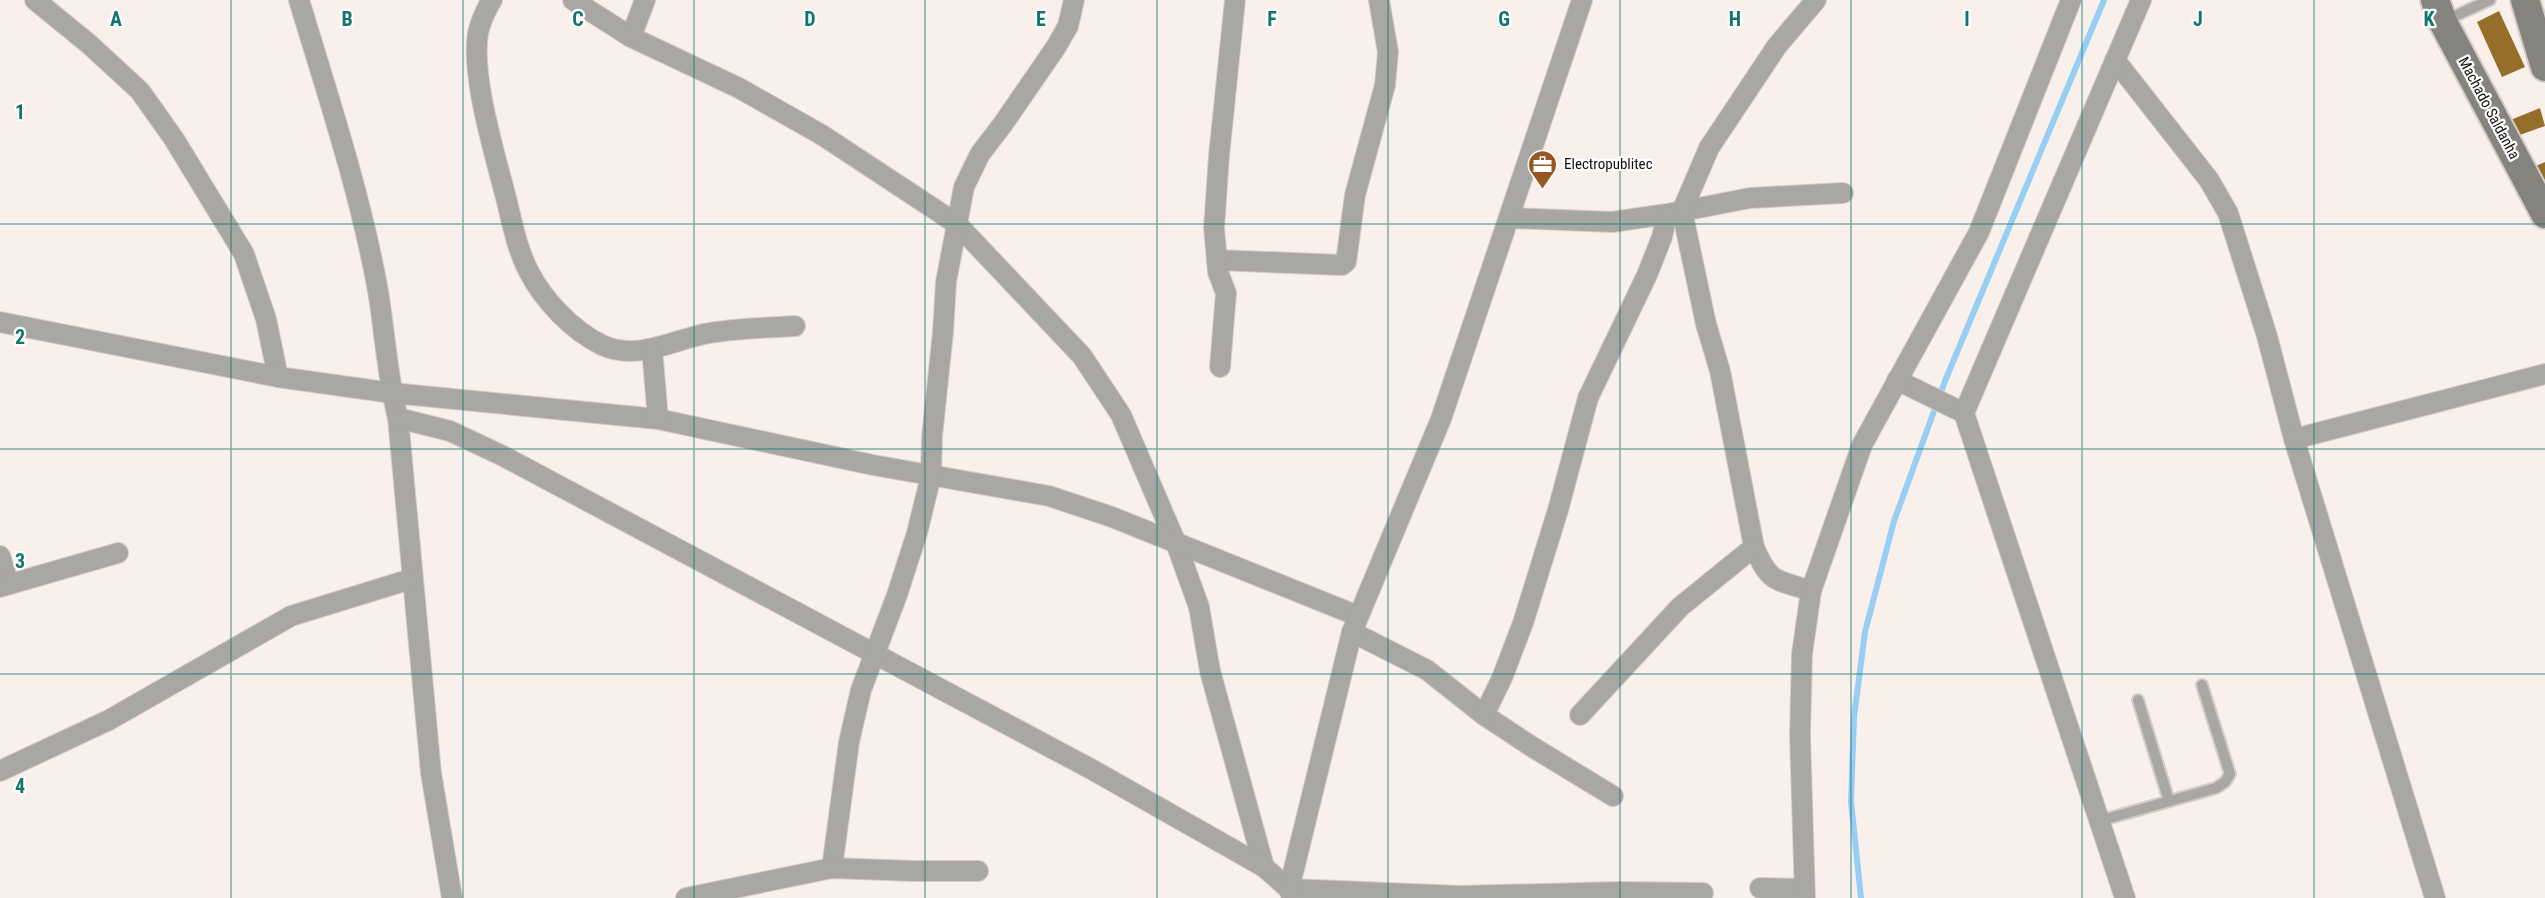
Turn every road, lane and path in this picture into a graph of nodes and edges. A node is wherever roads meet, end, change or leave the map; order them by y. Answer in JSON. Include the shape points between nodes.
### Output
{"nodes":[{"id":1,"x":35,"y":0,"type":"edge"},
{"id":2,"x":299,"y":0,"type":"edge"},
{"id":3,"x":492,"y":0,"type":"edge"},
{"id":4,"x":573,"y":0,"type":"edge"},
{"id":5,"x":645,"y":0,"type":"edge"},
{"id":6,"x":1074,"y":0,"type":"edge"},
{"id":7,"x":1235,"y":0,"type":"edge"},
{"id":8,"x":1378,"y":0,"type":"edge"},
{"id":9,"x":1582,"y":0,"type":"edge"},
{"id":10,"x":1816,"y":0,"type":"edge"},
{"id":11,"x":2071,"y":0,"type":"edge"},
{"id":12,"x":2142,"y":0,"type":"edge"},
{"id":13,"x":2490,"y":0,"type":"edge"},
{"id":14,"x":2524,"y":0,"type":"edge"},
{"id":15,"x":2439,"y":11,"type":"edge"},
{"id":16,"x":631,"y":37,"type":"junction"},
{"id":17,"x":2115,"y":60,"type":"junction"},
{"id":18,"x":2545,"y":66,"type":"edge"},
{"id":19,"x":1843,"y":193,"type":"dead end"},
{"id":20,"x":1675,"y":213,"type":"junction"},
{"id":21,"x":2545,"y":214,"type":"edge"},
{"id":22,"x":1510,"y":218,"type":"junction"},
{"id":23,"x":957,"y":224,"type":"junction"},
{"id":24,"x":1217,"y":260,"type":"junction"},
{"id":25,"x":0,"y":322,"type":"edge"},
{"id":26,"x":795,"y":326,"type":"dead end"},
{"id":27,"x":652,"y":349,"type":"junction"},
{"id":28,"x":1220,"y":367,"type":"dead end"},
{"id":29,"x":2545,"y":374,"type":"edge"},
{"id":30,"x":278,"y":377,"type":"junction"},
{"id":31,"x":1897,"y":380,"type":"junction"},
{"id":32,"x":392,"y":393,"type":"junction"},
{"id":33,"x":1964,"y":413,"type":"junction"},
{"id":34,"x":398,"y":418,"type":"junction"},
{"id":35,"x":658,"y":419,"type":"junction"},
{"id":36,"x":2294,"y":439,"type":"junction"},
{"id":37,"x":931,"y":476,"type":"junction"},
{"id":38,"x":1176,"y":543,"type":"junction"},
{"id":39,"x":1754,"y":547,"type":"junction"},
{"id":40,"x":118,"y":553,"type":"dead end"},
{"id":41,"x":0,"y":556,"type":"edge"},
{"id":42,"x":411,"y":579,"type":"junction"},
{"id":43,"x":5,"y":585,"type":"edge"},
{"id":44,"x":1811,"y":591,"type":"junction"},
{"id":45,"x":1355,"y":624,"type":"junction"},
{"id":46,"x":875,"y":654,"type":"junction"},
{"id":47,"x":2202,"y":686,"type":"dead end"},
{"id":48,"x":2138,"y":700,"type":"dead end"},
{"id":49,"x":1484,"y":715,"type":"junction"},
{"id":50,"x":1580,"y":715,"type":"dead end"},
{"id":51,"x":0,"y":771,"type":"edge"},
{"id":52,"x":1613,"y":796,"type":"dead end"},
{"id":53,"x":2169,"y":801,"type":"junction"},
{"id":54,"x":2099,"y":821,"type":"junction"},
{"id":55,"x":832,"y":867,"type":"junction"},
{"id":56,"x":1264,"y":867,"type":"junction"},
{"id":57,"x":978,"y":871,"type":"dead end"},
{"id":58,"x":1760,"y":888,"type":"dead end"},
{"id":59,"x":1703,"y":893,"type":"dead end"},
{"id":60,"x":1291,"y":894,"type":"edge"},
{"id":61,"x":1805,"y":894,"type":"edge"},
{"id":62,"x":452,"y":898,"type":"edge"},
{"id":63,"x":686,"y":898,"type":"edge"},
{"id":64,"x":2124,"y":898,"type":"edge"},
{"id":65,"x":2436,"y":898,"type":"edge"}],
"edges":[{"from":1,"to":30,"type":"street","via":[[140,91],[174,139],[244,254],[266,319]]},
{"from":2,"to":32,"type":"street","via":[[354,182],[378,292]]},
{"from":3,"to":27,"type":"street","via":[[478,35],[478,63],[489,131],[517,246],[530,274],[573,326],[603,346],[622,351]]},
{"from":4,"to":16,"type":"street"},
{"from":5,"to":16,"type":"street"},
{"from":6,"to":23,"type":"street","via":[[1068,26],[1056,47],[980,154],[964,187]]},
{"from":7,"to":24,"type":"street","via":[[1218,156],[1214,228]]},
{"from":8,"to":24,"type":"street","via":[[1388,52],[1385,85],[1355,195],[1346,262],[1342,265]]},
{"from":9,"to":22,"type":"street"},
{"from":10,"to":20,"type":"street","via":[[1777,46],[1709,148]]},
{"from":11,"to":31,"type":"street","via":[[1979,231]]},
{"from":12,"to":17,"type":"street"},
{"from":13,"to":15,"type":"lane"},
{"from":14,"to":18,"type":"street"},
{"from":15,"to":21,"type":"street","name":"Machado Saldanha"},
{"from":16,"to":23,"type":"street","via":[[740,88],[812,129]]},
{"from":17,"to":33,"type":"street"},
{"from":17,"to":36,"type":"street","via":[[2209,180],[2228,213],[2268,336]]},
{"from":19,"to":20,"type":"street","via":[[1750,198]]},
{"from":20,"to":22,"type":"street","via":[[1589,223]]},
{"from":20,"to":39,"type":"street","via":[[1720,371]]},
{"from":20,"to":49,"type":"street","via":[[1588,398],[1523,623]]},
{"from":22,"to":45,"type":"street","via":[[1441,419]]},
{"from":23,"to":37,"type":"street","via":[[946,282]]},
{"from":23,"to":38,"type":"street","via":[[1082,356],[1121,415]]},
{"from":24,"to":28,"type":"street","via":[[1226,293]]},
{"from":25,"to":30,"type":"street"},
{"from":26,"to":27,"type":"street","via":[[705,334]]},
{"from":27,"to":35,"type":"street"},
{"from":29,"to":36,"type":"street"},
{"from":30,"to":32,"type":"street"},
{"from":31,"to":33,"type":"street"},
{"from":31,"to":44,"type":"street","via":[[1862,445]]},
{"from":32,"to":34,"type":"street"},
{"from":32,"to":35,"type":"street"},
{"from":33,"to":54,"type":"street"},
{"from":34,"to":42,"type":"street"},
{"from":34,"to":46,"type":"street","via":[[450,431],[503,456]]},
{"from":35,"to":37,"type":"street"},
{"from":36,"to":65,"type":"street"},
{"from":37,"to":38,"type":"street","via":[[1048,496]]},
{"from":37,"to":46,"type":"street","via":[[918,533]]},
{"from":38,"to":45,"type":"street"},
{"from":38,"to":56,"type":"street","via":[[1199,607],[1210,671]]},
{"from":39,"to":44,"type":"street","via":[[1764,571],[1774,579]]},
{"from":39,"to":50,"type":"street","via":[[1680,607]]},
{"from":40,"to":43,"type":"street"},
{"from":41,"to":43,"type":"street"},
{"from":42,"to":51,"type":"street","via":[[291,616],[109,720]]},
{"from":42,"to":62,"type":"street","via":[[431,772]]},
{"from":44,"to":61,"type":"street","via":[[1802,654],[1800,735]]},
{"from":45,"to":49,"type":"street","via":[[1427,670]]},
{"from":45,"to":60,"type":"street"},
{"from":46,"to":55,"type":"street","via":[[861,690],[849,742]]},
{"from":46,"to":56,"type":"street"},
{"from":47,"to":53,"type":"lane","via":[[2230,774],[2216,788]]},
{"from":48,"to":53,"type":"lane"},
{"from":49,"to":52,"type":"street"},
{"from":53,"to":54,"type":"lane"},
{"from":54,"to":64,"type":"street"},
{"from":55,"to":57,"type":"street"},
{"from":55,"to":63,"type":"street"},
{"from":56,"to":60,"type":"street"},
{"from":58,"to":61,"type":"street"},
{"from":59,"to":60,"type":"street"}]}
